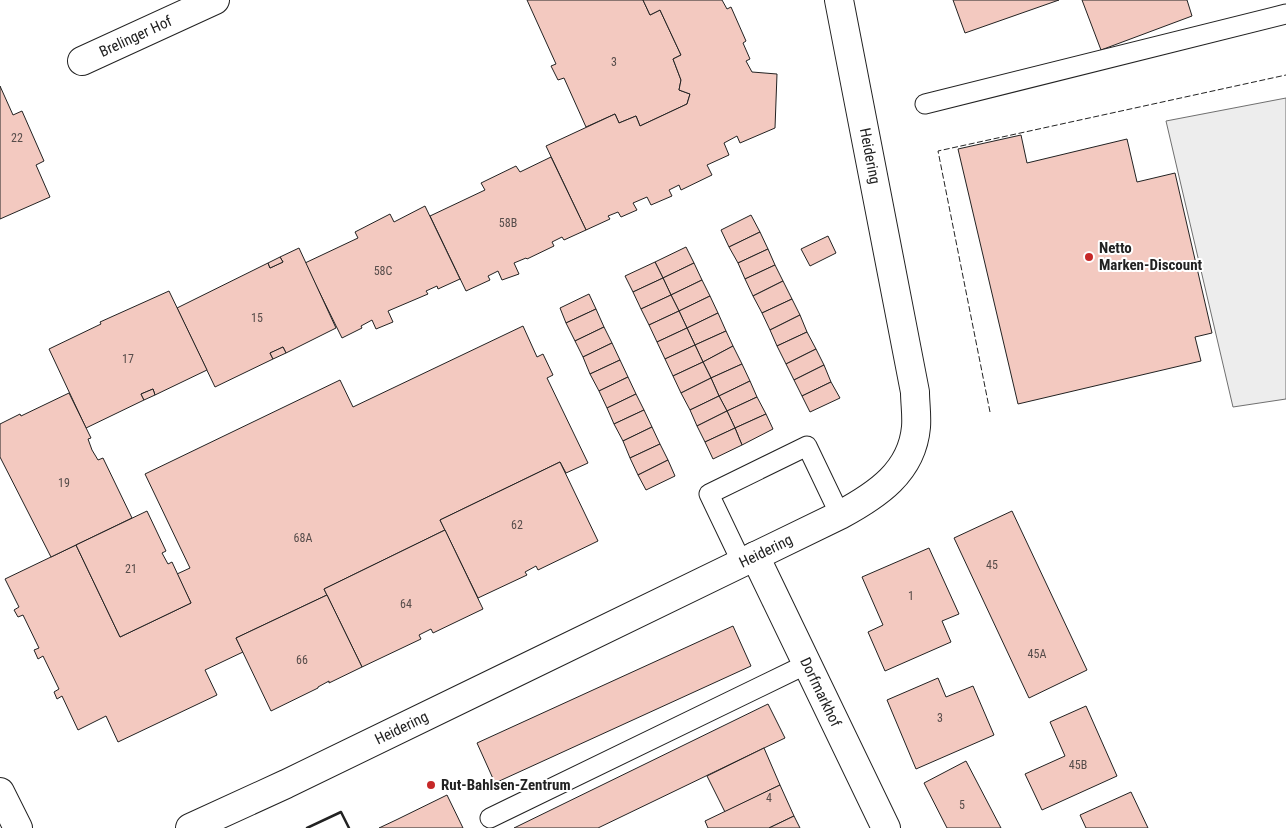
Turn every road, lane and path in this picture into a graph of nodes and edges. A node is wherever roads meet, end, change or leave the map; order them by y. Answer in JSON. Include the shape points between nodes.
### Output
{"nodes":[{"id":1,"x":215,"y":0,"type":"edge"},
{"id":2,"x":839,"y":0,"type":"edge"},
{"id":3,"x":1286,"y":14,"type":"edge"},
{"id":4,"x":82,"y":62,"type":"dead end"},
{"id":5,"x":925,"y":104,"type":"dead end"},
{"id":6,"x":840,"y":514,"type":"junction"},
{"id":7,"x":749,"y":560,"type":"junction"},
{"id":8,"x":807,"y":664,"type":"junction"},
{"id":9,"x":0,"y":792,"type":"edge"},
{"id":10,"x":490,"y":818,"type":"dead end"},
{"id":11,"x":18,"y":828,"type":"edge"},
{"id":12,"x":190,"y":828,"type":"edge"},
{"id":13,"x":886,"y":828,"type":"edge"}],
"edges":[{"from":1,"to":4,"type":"street","name":"Brelinger Hof"},
{"from":2,"to":6,"type":"street","name":"Heidering","via":[[915,392],[916,428],[908,460],[888,485]]},
{"from":3,"to":5,"type":"lane"},
{"from":6,"to":7,"type":"street","name":"Heidering"},
{"from":6,"to":7,"type":"lane","via":[[807,446],[736,480],[709,494]]},
{"from":7,"to":8,"type":"street","name":"Dorfmarkhof"},
{"from":7,"to":12,"type":"street","name":"Heidering"},
{"from":8,"to":10,"type":"lane"},
{"from":8,"to":13,"type":"street","name":"Dorfmarkhof"},
{"from":9,"to":11,"type":"street"}]}
